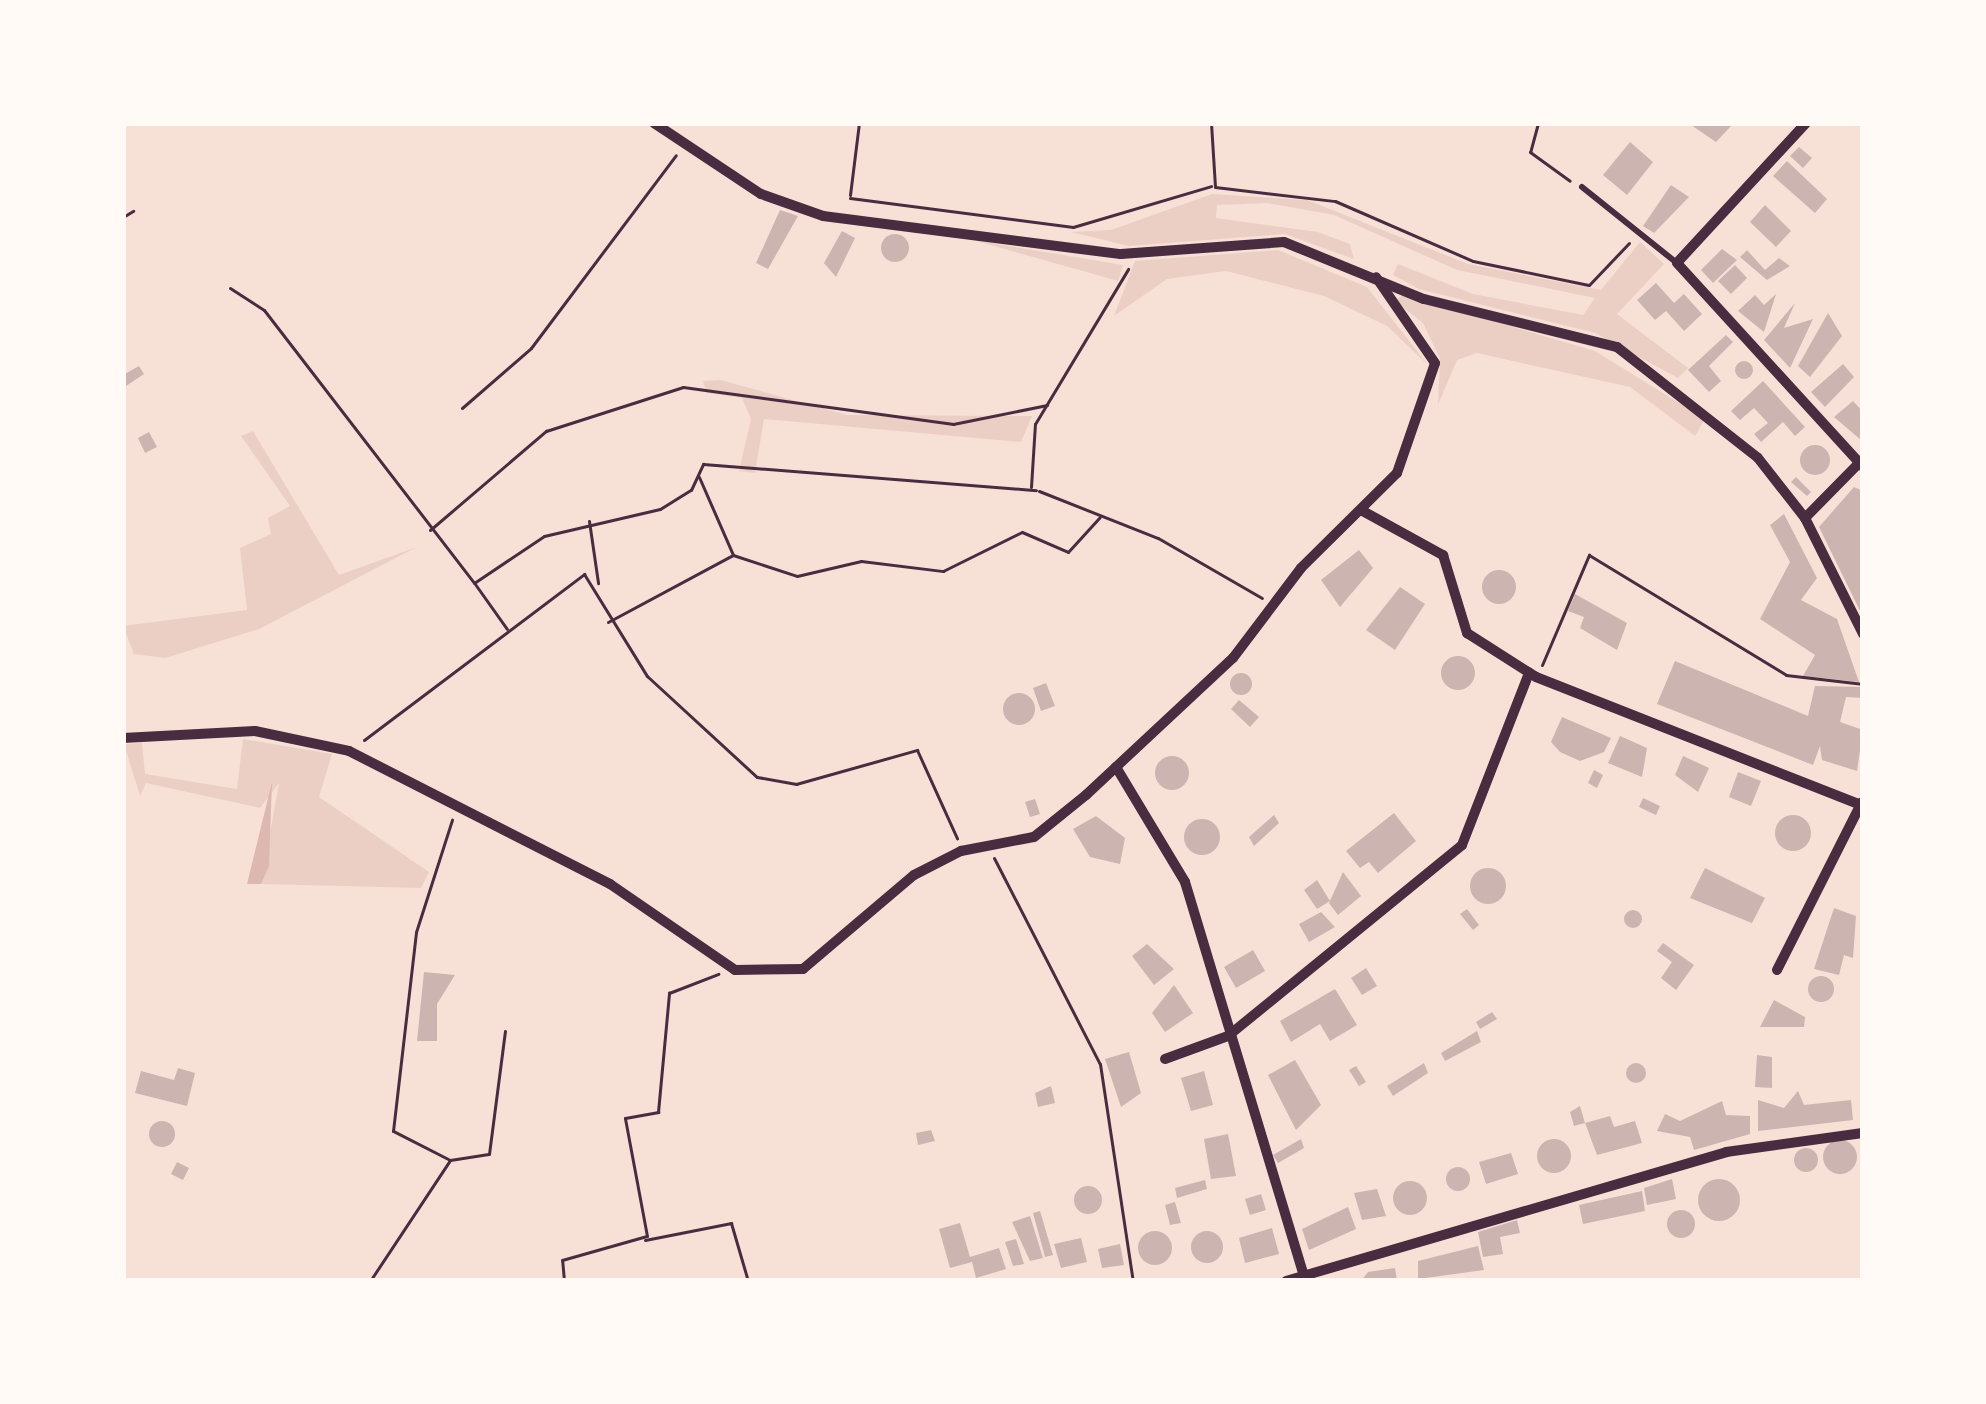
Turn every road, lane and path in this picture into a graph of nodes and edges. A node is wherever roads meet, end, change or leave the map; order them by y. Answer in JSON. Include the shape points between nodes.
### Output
{"nodes":[{"id":1,"x":654,"y":123,"type":"edge"},
{"id":2,"x":859,"y":123,"type":"edge"},
{"id":3,"x":1211,"y":123,"type":"edge"},
{"id":4,"x":1538,"y":123,"type":"edge"},
{"id":5,"x":1806,"y":123,"type":"edge"},
{"id":6,"x":684,"y":143,"type":"junction"},
{"id":7,"x":1211,"y":186,"type":"junction"},
{"id":8,"x":1582,"y":187,"type":"joint"},
{"id":9,"x":850,"y":198,"type":"junction"},
{"id":10,"x":133,"y":211,"type":"dead end"},
{"id":11,"x":123,"y":217,"type":"edge"},
{"id":12,"x":847,"y":220,"type":"junction"},
{"id":13,"x":1634,"y":230,"type":"junction"},
{"id":14,"x":1131,"y":253,"type":"junction"},
{"id":15,"x":1677,"y":263,"type":"junction"},
{"id":16,"x":1376,"y":277,"type":"junction"},
{"id":17,"x":230,"y":289,"type":"dead end"},
{"id":18,"x":1047,"y":405,"type":"junction"},
{"id":19,"x":461,"y":408,"type":"dead end"},
{"id":20,"x":1862,"y":463,"type":"edge"},
{"id":21,"x":698,"y":476,"type":"junction"},
{"id":22,"x":1036,"y":490,"type":"junction"},
{"id":23,"x":1361,"y":510,"type":"junction"},
{"id":24,"x":1100,"y":517,"type":"junction"},
{"id":25,"x":1805,"y":518,"type":"junction"},
{"id":26,"x":589,"y":520,"type":"junction"},
{"id":27,"x":430,"y":530,"type":"junction"},
{"id":28,"x":733,"y":555,"type":"junction"},
{"id":29,"x":474,"y":583,"type":"junction"},
{"id":30,"x":598,"y":585,"type":"junction"},
{"id":31,"x":1274,"y":605,"type":"junction"},
{"id":32,"x":608,"y":622,"type":"junction"},
{"id":33,"x":507,"y":629,"type":"junction"},
{"id":34,"x":1863,"y":634,"type":"edge"},
{"id":35,"x":1533,"y":675,"type":"junction"},
{"id":36,"x":1863,"y":684,"type":"edge"},
{"id":37,"x":123,"y":738,"type":"edge"},
{"id":38,"x":349,"y":751,"type":"junction"},
{"id":39,"x":1116,"y":767,"type":"junction"},
{"id":40,"x":1862,"y":803,"type":"edge"},
{"id":41,"x":454,"y":812,"type":"junction"},
{"id":42,"x":993,"y":848,"type":"junction"},
{"id":43,"x":962,"y":851,"type":"junction"},
{"id":44,"x":729,"y":966,"type":"junction"},
{"id":45,"x":1778,"y":970,"type":"dead end"},
{"id":46,"x":506,"y":1030,"type":"dead end"},
{"id":47,"x":1228,"y":1036,"type":"junction"},
{"id":48,"x":1165,"y":1059,"type":"dead end"},
{"id":49,"x":1863,"y":1133,"type":"edge"},
{"id":50,"x":450,"y":1160,"type":"junction"},
{"id":51,"x":638,"y":1242,"type":"junction"},
{"id":52,"x":1304,"y":1276,"type":"junction"},
{"id":53,"x":1863,"y":1279,"type":"edge"},
{"id":54,"x":370,"y":1281,"type":"edge"},
{"id":55,"x":565,"y":1281,"type":"edge"},
{"id":56,"x":748,"y":1281,"type":"edge"},
{"id":57,"x":766,"y":1281,"type":"edge"},
{"id":58,"x":850,"y":1281,"type":"edge"},
{"id":59,"x":1133,"y":1281,"type":"edge"},
{"id":60,"x":1286,"y":1281,"type":"edge"},
{"id":61,"x":1847,"y":1281,"type":"edge"}],
"edges":[{"from":1,"to":6,"type":"street"},
{"from":2,"to":9,"type":"path"},
{"from":3,"to":7,"type":"path"},
{"from":4,"to":8,"type":"path","via":[[1529,152]]},
{"from":5,"to":15,"type":"street"},
{"from":6,"to":12,"type":"street","via":[[762,195]]},
{"from":6,"to":19,"type":"path","via":[[531,348]]},
{"from":7,"to":9,"type":"path","via":[[1072,226]]},
{"from":7,"to":13,"type":"path","via":[[1335,201],[1474,260],[1589,285]]},
{"from":8,"to":13,"type":"lane"},
{"from":9,"to":12,"type":"path"},
{"from":10,"to":11,"type":"path"},
{"from":12,"to":14,"type":"street"},
{"from":13,"to":15,"type":"lane"},
{"from":14,"to":16,"type":"street","via":[[1284,242]]},
{"from":14,"to":18,"type":"path"},
{"from":15,"to":20,"type":"street"},
{"from":16,"to":23,"type":"street","via":[[1424,334],[1434,376],[1404,462]]},
{"from":16,"to":25,"type":"street","via":[[1617,347],[1720,422]]},
{"from":17,"to":27,"type":"path","via":[[264,310]]},
{"from":18,"to":22,"type":"path","via":[[1028,442],[1027,485]]},
{"from":18,"to":27,"type":"path","via":[[953,424],[683,387],[546,431]]},
{"from":20,"to":25,"type":"street"},
{"from":21,"to":22,"type":"path","via":[[703,464]]},
{"from":21,"to":26,"type":"path","via":[[660,508]]},
{"from":21,"to":28,"type":"path"},
{"from":22,"to":24,"type":"path"},
{"from":23,"to":31,"type":"street"},
{"from":23,"to":35,"type":"street","via":[[1443,555],[1467,633]]},
{"from":24,"to":28,"type":"path","via":[[1068,551],[1022,532],[943,571],[861,561],[797,576]]},
{"from":24,"to":31,"type":"path"},
{"from":25,"to":34,"type":"street"},
{"from":26,"to":29,"type":"path"},
{"from":26,"to":30,"type":"path"},
{"from":27,"to":29,"type":"path"},
{"from":28,"to":32,"type":"path"},
{"from":29,"to":33,"type":"path"},
{"from":30,"to":32,"type":"path"},
{"from":30,"to":33,"type":"path","via":[[568,576]]},
{"from":31,"to":39,"type":"street"},
{"from":32,"to":43,"type":"path","via":[[697,729],[770,784],[917,750]]},
{"from":33,"to":38,"type":"path"},
{"from":35,"to":36,"type":"path","via":[[1589,555],[1786,675]]},
{"from":35,"to":40,"type":"street"},
{"from":35,"to":47,"type":"street","via":[[1462,845]]},
{"from":37,"to":38,"type":"street","via":[[255,730]]},
{"from":38,"to":41,"type":"street"},
{"from":39,"to":42,"type":"street","via":[[1034,838]]},
{"from":39,"to":47,"type":"street","via":[[1185,882]]},
{"from":40,"to":45,"type":"street"},
{"from":41,"to":44,"type":"street","via":[[610,884]]},
{"from":41,"to":50,"type":"path","via":[[416,932],[394,1131]]},
{"from":42,"to":43,"type":"street"},
{"from":42,"to":59,"type":"path","via":[[994,874],[1100,1064]]},
{"from":43,"to":44,"type":"street","via":[[914,875],[802,969]]},
{"from":44,"to":51,"type":"path","via":[[669,993],[658,1112],[625,1118],[647,1226]]},
{"from":46,"to":50,"type":"path","via":[[489,1154]]},
{"from":47,"to":48,"type":"street"},
{"from":47,"to":52,"type":"street"},
{"from":49,"to":52,"type":"street","via":[[1726,1152]]},
{"from":50,"to":54,"type":"path"},
{"from":51,"to":55,"type":"path","via":[[562,1260]]},
{"from":51,"to":56,"type":"path","via":[[731,1223]]},
{"from":52,"to":60,"type":"street"},
{"from":53,"to":61,"type":"path"},
{"from":57,"to":58,"type":"path"}]}
